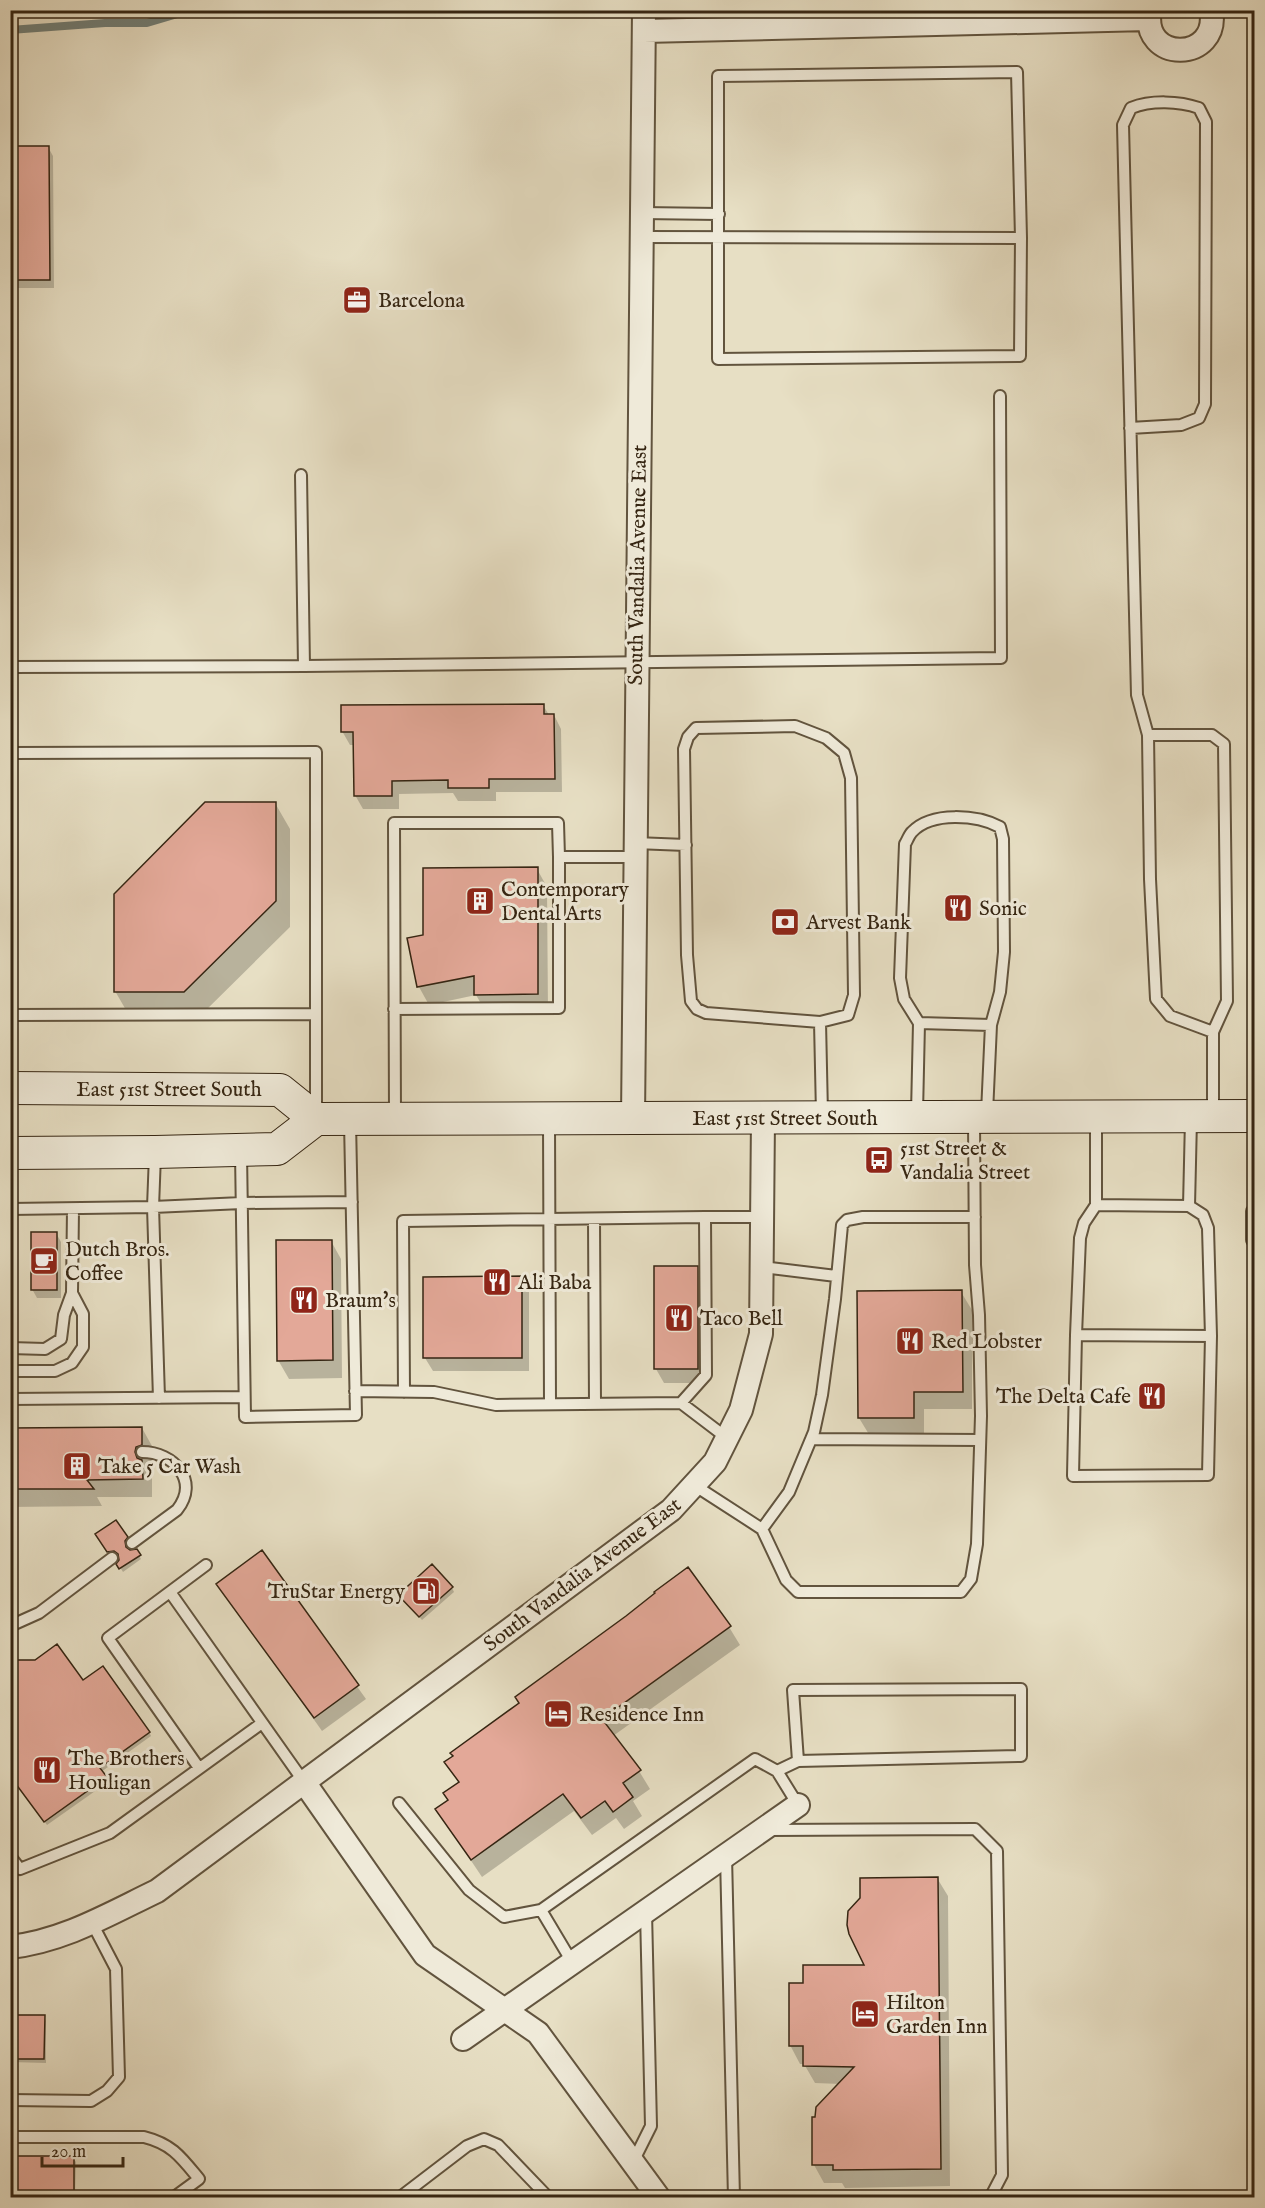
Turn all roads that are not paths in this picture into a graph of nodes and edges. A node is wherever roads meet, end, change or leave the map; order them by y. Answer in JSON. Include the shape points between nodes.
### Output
{"nodes":[{"id":1,"x":1211,"y":10,"type":"edge"},
{"id":2,"x":1149,"y":15,"type":"edge"},
{"id":3,"x":644,"y":21,"type":"edge"},
{"id":4,"x":641,"y":213,"type":"junction"},
{"id":5,"x":719,"y":214,"type":"junction"},
{"id":6,"x":641,"y":237,"type":"junction"},
{"id":7,"x":719,"y":238,"type":"junction"},
{"id":8,"x":1021,"y":238,"type":"junction"},
{"id":9,"x":1000,"y":396,"type":"dead end"},
{"id":10,"x":1130,"y":428,"type":"junction"},
{"id":11,"x":301,"y":475,"type":"dead end"},
{"id":12,"x":637,"y":662,"type":"junction"},
{"id":13,"x":304,"y":666,"type":"junction"},
{"id":14,"x":10,"y":667,"type":"edge"},
{"id":15,"x":1148,"y":735,"type":"junction"},
{"id":16,"x":10,"y":753,"type":"edge"},
{"id":17,"x":686,"y":845,"type":"junction"},
{"id":18,"x":634,"y":850,"type":"junction"},
{"id":19,"x":559,"y":857,"type":"junction"},
{"id":20,"x":394,"y":1009,"type":"junction"},
{"id":21,"x":316,"y":1014,"type":"junction"},
{"id":22,"x":10,"y":1015,"type":"edge"},
{"id":23,"x":820,"y":1022,"type":"junction"},
{"id":24,"x":919,"y":1023,"type":"junction"},
{"id":25,"x":990,"y":1025,"type":"junction"},
{"id":26,"x":1213,"y":1032,"type":"junction"},
{"id":27,"x":10,"y":1088,"type":"edge"},
{"id":28,"x":917,"y":1116,"type":"junction"},
{"id":29,"x":980,"y":1116,"type":"junction"},
{"id":30,"x":1096,"y":1116,"type":"junction"},
{"id":31,"x":1202,"y":1116,"type":"junction"},
{"id":32,"x":1254,"y":1116,"type":"edge"},
{"id":33,"x":822,"y":1117,"type":"junction"},
{"id":34,"x":764,"y":1118,"type":"junction"},
{"id":35,"x":316,"y":1119,"type":"junction"},
{"id":36,"x":350,"y":1119,"type":"junction"},
{"id":37,"x":395,"y":1119,"type":"junction"},
{"id":38,"x":549,"y":1119,"type":"junction"},
{"id":39,"x":633,"y":1119,"type":"junction"},
{"id":40,"x":241,"y":1150,"type":"junction"},
{"id":41,"x":155,"y":1152,"type":"junction"},
{"id":42,"x":10,"y":1153,"type":"edge"},
{"id":43,"x":352,"y":1202,"type":"junction"},
{"id":44,"x":242,"y":1203,"type":"junction"},
{"id":45,"x":1096,"y":1205,"type":"junction"},
{"id":46,"x":1189,"y":1206,"type":"junction"},
{"id":47,"x":153,"y":1207,"type":"junction"},
{"id":48,"x":10,"y":1209,"type":"edge"},
{"id":49,"x":73,"y":1209,"type":"junction"},
{"id":50,"x":1254,"y":1209,"type":"edge"},
{"id":51,"x":705,"y":1217,"type":"junction"},
{"id":52,"x":762,"y":1217,"type":"junction"},
{"id":53,"x":975,"y":1217,"type":"junction"},
{"id":54,"x":549,"y":1219,"type":"junction"},
{"id":55,"x":594,"y":1219,"type":"junction"},
{"id":56,"x":1254,"y":1243,"type":"edge"},
{"id":57,"x":762,"y":1268,"type":"junction"},
{"id":58,"x":836,"y":1276,"type":"junction"},
{"id":59,"x":72,"y":1293,"type":"junction"},
{"id":60,"x":1076,"y":1335,"type":"junction"},
{"id":61,"x":1211,"y":1336,"type":"junction"},
{"id":62,"x":10,"y":1348,"type":"edge"},
{"id":63,"x":10,"y":1371,"type":"edge"},
{"id":64,"x":356,"y":1391,"type":"junction"},
{"id":65,"x":404,"y":1392,"type":"junction"},
{"id":66,"x":244,"y":1397,"type":"junction"},
{"id":67,"x":159,"y":1398,"type":"junction"},
{"id":68,"x":10,"y":1399,"type":"edge"},
{"id":69,"x":681,"y":1402,"type":"junction"},
{"id":70,"x":595,"y":1403,"type":"junction"},
{"id":71,"x":550,"y":1404,"type":"junction"},
{"id":72,"x":727,"y":1438,"type":"junction"},
{"id":73,"x":811,"y":1439,"type":"junction"},
{"id":74,"x":980,"y":1440,"type":"junction"},
{"id":75,"x":142,"y":1452,"type":"dead end"},
{"id":76,"x":694,"y":1485,"type":"junction"},
{"id":77,"x":762,"y":1529,"type":"junction"},
{"id":78,"x":132,"y":1543,"type":"dead end"},
{"id":79,"x":112,"y":1558,"type":"dead end"},
{"id":80,"x":206,"y":1565,"type":"dead end"},
{"id":81,"x":170,"y":1592,"type":"junction"},
{"id":82,"x":10,"y":1626,"type":"edge"},
{"id":83,"x":262,"y":1723,"type":"junction"},
{"id":84,"x":798,"y":1761,"type":"junction"},
{"id":85,"x":199,"y":1768,"type":"junction"},
{"id":86,"x":777,"y":1771,"type":"junction"},
{"id":87,"x":304,"y":1782,"type":"junction"},
{"id":88,"x":399,"y":1803,"type":"dead end"},
{"id":89,"x":798,"y":1805,"type":"joint"},
{"id":90,"x":761,"y":1830,"type":"junction"},
{"id":91,"x":726,"y":1855,"type":"junction"},
{"id":92,"x":10,"y":1856,"type":"edge"},
{"id":93,"x":541,"y":1910,"type":"junction"},
{"id":94,"x":646,"y":1912,"type":"junction"},
{"id":95,"x":92,"y":1923,"type":"junction"},
{"id":96,"x":10,"y":1947,"type":"edge"},
{"id":97,"x":572,"y":1962,"type":"junction"},
{"id":98,"x":505,"y":2010,"type":"junction"},
{"id":99,"x":463,"y":2039,"type":"dead end"},
{"id":100,"x":10,"y":2100,"type":"edge"},
{"id":101,"x":10,"y":2137,"type":"edge"},
{"id":102,"x":633,"y":2162,"type":"junction"},
{"id":103,"x":173,"y":2198,"type":"edge"},
{"id":104,"x":399,"y":2198,"type":"edge"},
{"id":105,"x":545,"y":2198,"type":"edge"},
{"id":106,"x":659,"y":2198,"type":"edge"},
{"id":107,"x":734,"y":2198,"type":"edge"},
{"id":108,"x":990,"y":2198,"type":"edge"}],
"edges":[{"from":1,"to":2,"type":"street","via":[[1210,31],[1203,42],[1180,51],[1158,42],[1151,32]]},
{"from":2,"to":3,"type":"street"},
{"from":3,"to":4,"type":"street","name":"South Vandalia Avenue East"},
{"from":4,"to":5,"type":"lane"},
{"from":4,"to":6,"type":"street","name":"South Vandalia Avenue East"},
{"from":5,"to":7,"type":"lane"},
{"from":5,"to":8,"type":"lane","via":[[718,76],[1017,72]]},
{"from":6,"to":7,"type":"lane"},
{"from":6,"to":12,"type":"street","name":"South Vandalia Avenue East"},
{"from":7,"to":8,"type":"lane"},
{"from":7,"to":8,"type":"lane","via":[[718,358],[1020,356]]},
{"from":9,"to":12,"type":"lane","via":[[1001,658]]},
{"from":10,"to":10,"type":"lane","via":[[1123,125],[1131,108],[1142,104],[1186,103],[1199,108],[1206,122],[1205,404],[1199,418],[1181,425]]},
{"from":10,"to":15,"type":"lane","via":[[1137,695]]},
{"from":11,"to":13,"type":"lane"},
{"from":12,"to":13,"type":"lane"},
{"from":12,"to":18,"type":"street","name":"South Vandalia Avenue East"},
{"from":13,"to":14,"type":"lane"},
{"from":15,"to":26,"type":"lane","via":[[1156,999],[1170,1016]]},
{"from":15,"to":26,"type":"lane","via":[[1212,735],[1224,744],[1227,1001]]},
{"from":16,"to":21,"type":"lane","via":[[316,752]]},
{"from":17,"to":18,"type":"lane"},
{"from":17,"to":23,"type":"lane","via":[[687,955],[691,1001],[696,1009]]},
{"from":17,"to":23,"type":"lane","via":[[684,749],[696,728],[795,726],[826,738],[844,753],[851,778],[854,995],[848,1015]]},
{"from":18,"to":19,"type":"lane"},
{"from":18,"to":39,"type":"street","name":"South Vandalia Avenue East"},
{"from":19,"to":20,"type":"lane","via":[[559,1008]]},
{"from":19,"to":20,"type":"lane","via":[[558,823],[394,823]]},
{"from":20,"to":37,"type":"lane"},
{"from":21,"to":22,"type":"lane"},
{"from":21,"to":35,"type":"lane"},
{"from":23,"to":33,"type":"lane"},
{"from":24,"to":25,"type":"lane"},
{"from":24,"to":25,"type":"lane","via":[[904,999],[900,978],[905,844],[912,832],[949,817],[990,822],[1000,827],[1003,839],[1004,952],[1000,992]]},
{"from":24,"to":28,"type":"lane"},
{"from":25,"to":29,"type":"lane"},
{"from":26,"to":31,"type":"lane"},
{"from":27,"to":35,"type":"main road","name":"East 51st Street South","via":[[280,1090]]},
{"from":28,"to":29,"type":"main road","name":"East 51st Street South"},
{"from":28,"to":33,"type":"main road","name":"East 51st Street South"},
{"from":29,"to":30,"type":"main road","name":"East 51st Street South"},
{"from":29,"to":53,"type":"lane"},
{"from":30,"to":31,"type":"main road","name":"East 51st Street South"},
{"from":30,"to":45,"type":"lane"},
{"from":31,"to":32,"type":"main road","name":"East 51st Street South"},
{"from":31,"to":46,"type":"lane"},
{"from":33,"to":34,"type":"main road","name":"East 51st Street South"},
{"from":34,"to":39,"type":"main road","name":"East 51st Street South"},
{"from":34,"to":52,"type":"street","name":"South Vandalia Avenue East"},
{"from":35,"to":36,"type":"main road","name":"East 51st Street South"},
{"from":35,"to":40,"type":"main road","via":[[277,1149]]},
{"from":36,"to":37,"type":"main road","name":"East 51st Street South"},
{"from":36,"to":43,"type":"lane"},
{"from":37,"to":38,"type":"main road","name":"East 51st Street South"},
{"from":38,"to":39,"type":"main road","name":"East 51st Street South"},
{"from":38,"to":54,"type":"lane"},
{"from":40,"to":41,"type":"main road"},
{"from":40,"to":44,"type":"lane"},
{"from":41,"to":42,"type":"main road"},
{"from":41,"to":47,"type":"lane"},
{"from":43,"to":44,"type":"lane"},
{"from":43,"to":64,"type":"lane"},
{"from":44,"to":47,"type":"lane"},
{"from":44,"to":66,"type":"lane"},
{"from":45,"to":46,"type":"lane"},
{"from":45,"to":60,"type":"lane","via":[[1084,1222],[1080,1238]]},
{"from":46,"to":61,"type":"lane","via":[[1203,1215],[1208,1228]]},
{"from":47,"to":49,"type":"lane"},
{"from":47,"to":67,"type":"lane"},
{"from":48,"to":49,"type":"lane"},
{"from":49,"to":59,"type":"lane"},
{"from":50,"to":56,"type":"lane"},
{"from":51,"to":52,"type":"lane"},
{"from":51,"to":55,"type":"lane"},
{"from":51,"to":69,"type":"lane","via":[[706,1375]]},
{"from":52,"to":57,"type":"street","name":"South Vandalia Avenue East"},
{"from":53,"to":58,"type":"lane","via":[[847,1220],[842,1225]]},
{"from":53,"to":74,"type":"lane"},
{"from":54,"to":55,"type":"lane"},
{"from":54,"to":65,"type":"lane","via":[[403,1221]]},
{"from":54,"to":71,"type":"lane"},
{"from":55,"to":70,"type":"lane"},
{"from":57,"to":58,"type":"lane"},
{"from":57,"to":72,"type":"street","name":"South Vandalia Avenue East","via":[[761,1334],[741,1410]]},
{"from":58,"to":73,"type":"lane","via":[[822,1395]]},
{"from":59,"to":62,"type":"lane","via":[[61,1339],[45,1349]]},
{"from":59,"to":63,"type":"lane","via":[[83,1314],[83,1347],[72,1363],[55,1371]]},
{"from":60,"to":61,"type":"lane"},
{"from":60,"to":61,"type":"lane","via":[[1073,1476],[1208,1475]]},
{"from":64,"to":65,"type":"lane"},
{"from":64,"to":66,"type":"lane","via":[[356,1415],[245,1418]]},
{"from":65,"to":71,"type":"lane","via":[[434,1392],[496,1405]]},
{"from":66,"to":67,"type":"lane"},
{"from":67,"to":68,"type":"lane"},
{"from":69,"to":70,"type":"lane"},
{"from":69,"to":72,"type":"lane"},
{"from":70,"to":71,"type":"lane"},
{"from":72,"to":76,"type":"street","name":"South Vandalia Avenue East","via":[[715,1462]]},
{"from":73,"to":74,"type":"lane"},
{"from":73,"to":77,"type":"lane","via":[[789,1492]]},
{"from":74,"to":77,"type":"lane","via":[[977,1544],[971,1579],[962,1592],[798,1592],[786,1580]]},
{"from":75,"to":78,"type":"lane","via":[[165,1456],[176,1465],[185,1477],[187,1491],[177,1509]]},
{"from":76,"to":77,"type":"lane"},
{"from":76,"to":87,"type":"street","name":"South Vandalia Avenue East","via":[[671,1510]]},
{"from":79,"to":82,"type":"lane","via":[[39,1613]]},
{"from":80,"to":81,"type":"lane"},
{"from":81,"to":83,"type":"lane"},
{"from":81,"to":85,"type":"lane","via":[[108,1638]]},
{"from":83,"to":85,"type":"lane"},
{"from":83,"to":87,"type":"lane"},
{"from":84,"to":84,"type":"lane","via":[[793,1690],[1021,1689],[1021,1756]]},
{"from":84,"to":86,"type":"lane"},
{"from":85,"to":92,"type":"lane","via":[[110,1833],[20,1869]]},
{"from":86,"to":89,"type":"lane"},
{"from":86,"to":93,"type":"lane","via":[[755,1759]]},
{"from":87,"to":95,"type":"street","name":"South Vandalia Avenue East","via":[[157,1891]]},
{"from":87,"to":98,"type":"street","via":[[425,1955]]},
{"from":88,"to":93,"type":"lane","via":[[469,1890],[504,1917]]},
{"from":89,"to":90,"type":"street"},
{"from":90,"to":91,"type":"street"},
{"from":90,"to":108,"type":"lane","via":[[975,1829],[998,1851],[1002,2175]]},
{"from":91,"to":94,"type":"street"},
{"from":91,"to":107,"type":"lane"},
{"from":93,"to":97,"type":"lane"},
{"from":94,"to":97,"type":"street"},
{"from":94,"to":102,"type":"lane","via":[[651,2127]]},
{"from":95,"to":96,"type":"street","name":"South Vandalia Avenue East","via":[[35,1944]]},
{"from":95,"to":100,"type":"lane","via":[[116,1969],[119,2077],[107,2091],[90,2101]]},
{"from":97,"to":98,"type":"street"},
{"from":98,"to":99,"type":"street"},
{"from":98,"to":102,"type":"street","via":[[538,2033]]},
{"from":101,"to":103,"type":"lane","via":[[144,2137],[162,2142],[199,2179]]},
{"from":102,"to":106,"type":"street"},
{"from":104,"to":105,"type":"lane","via":[[467,2146],[484,2139],[498,2145]]}]}
